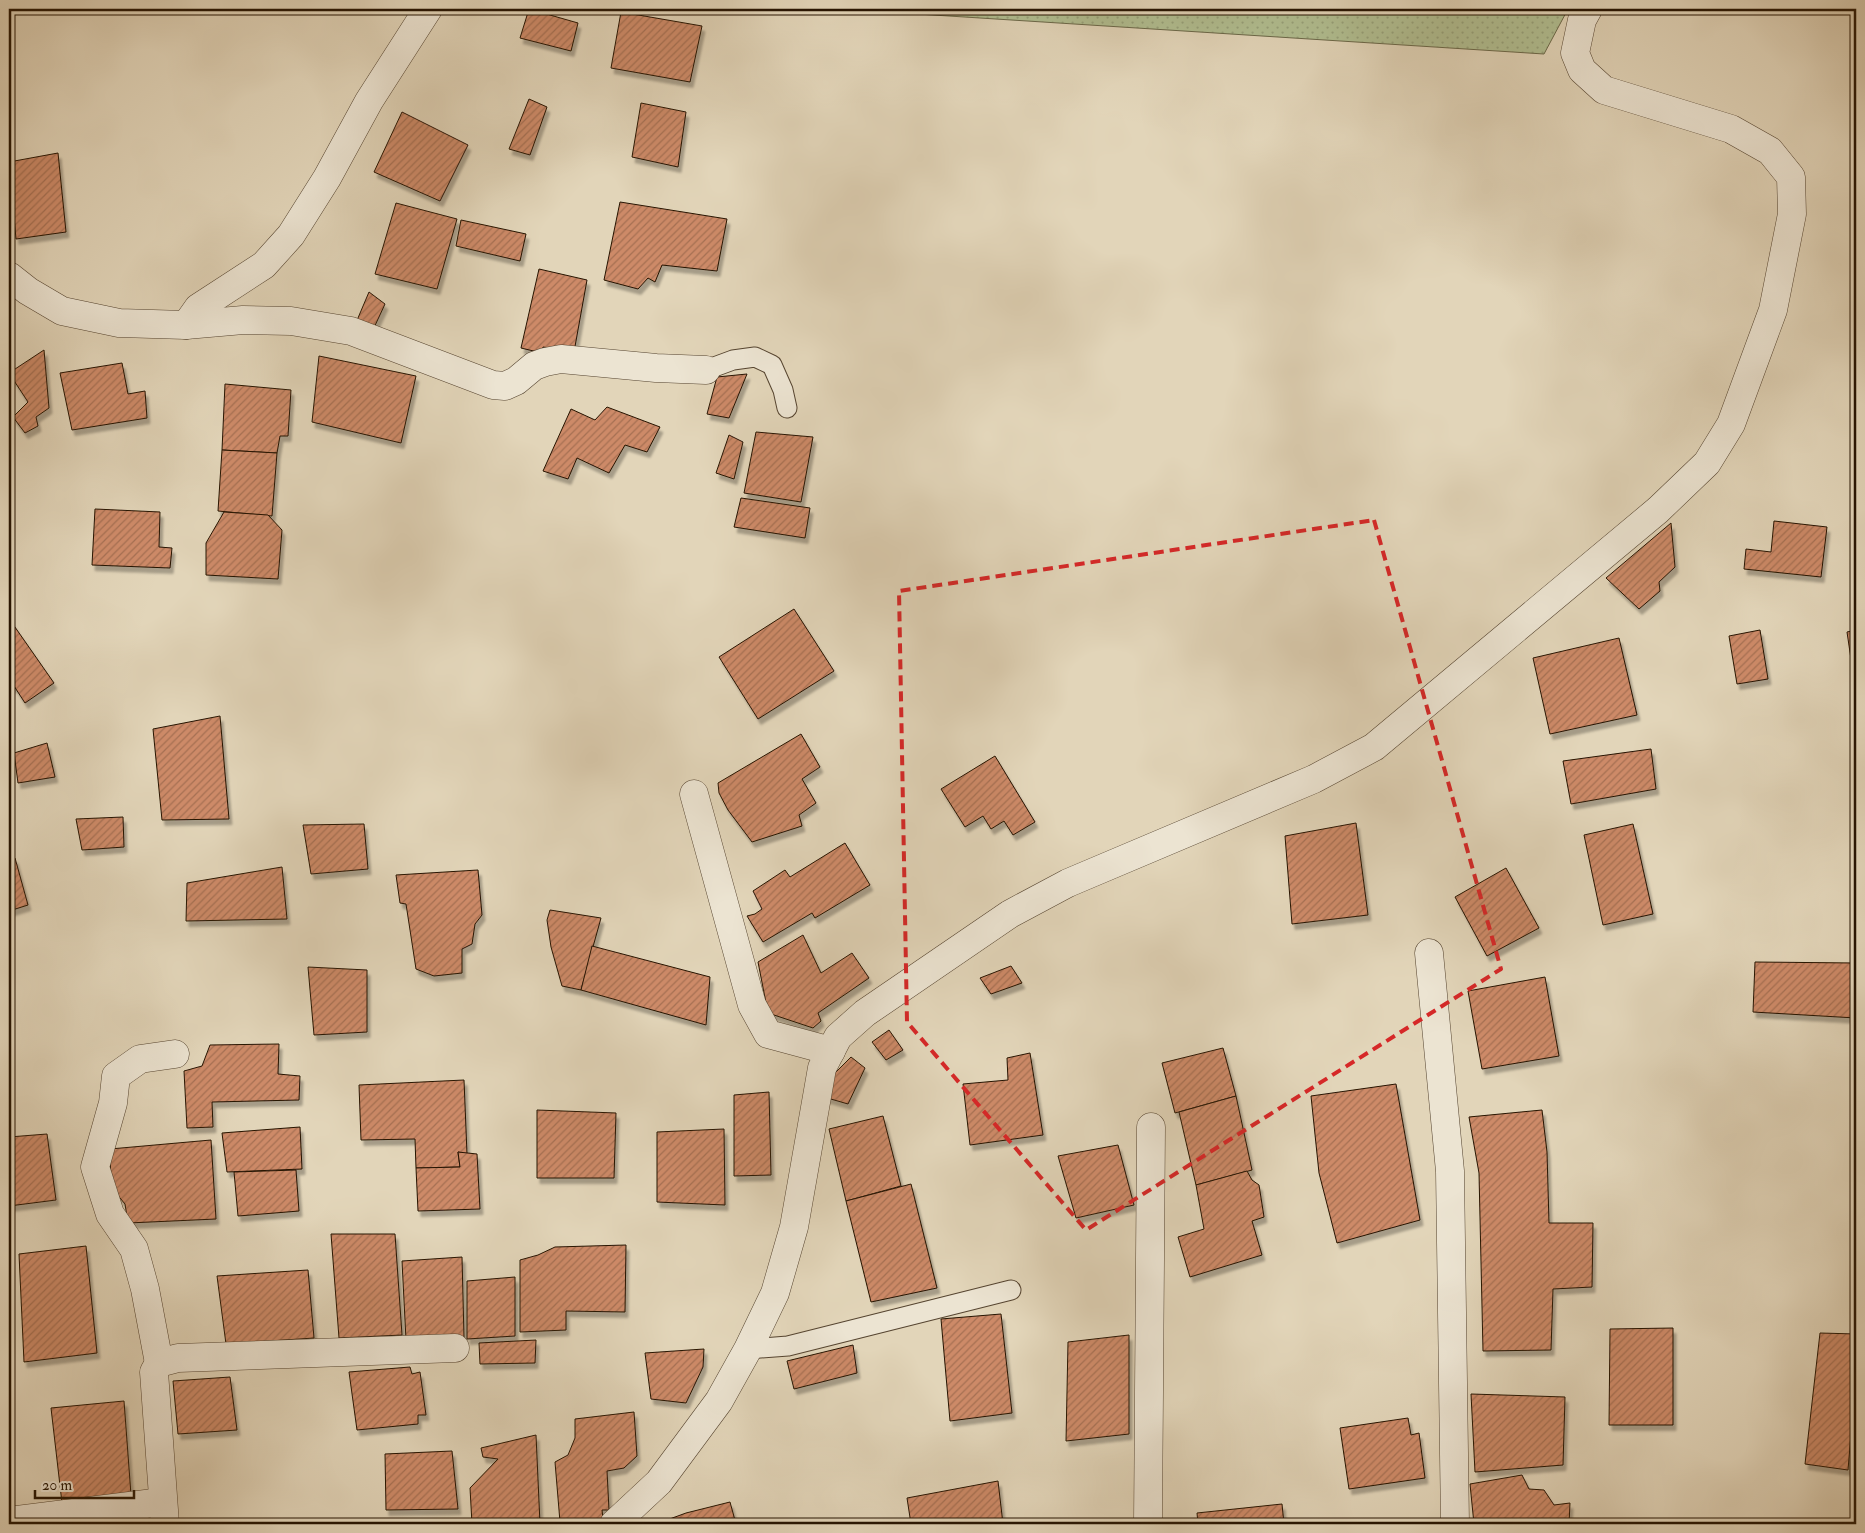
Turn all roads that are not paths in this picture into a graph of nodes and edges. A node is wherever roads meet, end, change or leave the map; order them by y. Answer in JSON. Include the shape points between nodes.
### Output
{"nodes":[{"id":1,"x":428,"y":9,"type":"edge"},
{"id":2,"x":1588,"y":9,"type":"edge"},
{"id":3,"x":9,"y":276,"type":"edge"},
{"id":4,"x":186,"y":326,"type":"junction"},
{"id":5,"x":706,"y":370,"type":"joint"},
{"id":6,"x":787,"y":408,"type":"dead end"},
{"id":7,"x":694,"y":794,"type":"dead end"},
{"id":8,"x":1429,"y":953,"type":"dead end"},
{"id":9,"x":831,"y":1051,"type":"junction"},
{"id":10,"x":175,"y":1054,"type":"dead end"},
{"id":11,"x":1151,"y":1127,"type":"dead end"},
{"id":12,"x":1011,"y":1290,"type":"dead end"},
{"id":13,"x":455,"y":1348,"type":"dead end"},
{"id":14,"x":748,"y":1349,"type":"junction"},
{"id":15,"x":159,"y":1363,"type":"junction"},
{"id":16,"x":164,"y":1513,"type":"edge"},
{"id":17,"x":9,"y":1521,"type":"edge"},
{"id":18,"x":614,"y":1524,"type":"edge"},
{"id":19,"x":1148,"y":1524,"type":"edge"},
{"id":20,"x":1455,"y":1524,"type":"edge"}],
"edges":[{"from":1,"to":4,"type":"street","via":[[290,235],[264,265],[198,308]]},
{"from":2,"to":9,"type":"street","via":[[1582,20],[1575,53],[1582,70],[1604,90],[1731,129],[1770,151],[1791,177],[1792,214],[1773,310],[1732,424],[1707,463],[1651,516],[1374,747],[1314,778],[1068,883],[1010,914],[864,1013],[838,1037]]},
{"from":3,"to":4,"type":"street","via":[[62,311],[119,323]]},
{"from":4,"to":5,"type":"street","via":[[243,320],[291,321],[351,330],[493,385],[505,386],[534,366],[561,359]]},
{"from":5,"to":6,"type":"lane","via":[[733,360],[755,357],[772,365]]},
{"from":7,"to":9,"type":"street","via":[[752,1005],[768,1034]]},
{"from":8,"to":20,"type":"street","via":[[1450,1170]]},
{"from":9,"to":14,"type":"street","via":[[822,1068],[794,1227],[775,1293]]},
{"from":10,"to":15,"type":"street","via":[[140,1059],[116,1076],[113,1102],[95,1167],[110,1214],[134,1249]]},
{"from":11,"to":19,"type":"street"},
{"from":12,"to":14,"type":"lane","via":[[788,1346]]},
{"from":13,"to":15,"type":"street","via":[[178,1358]]},
{"from":14,"to":18,"type":"street","via":[[719,1401],[659,1482]]},
{"from":15,"to":16,"type":"street","via":[[154,1372]]},
{"from":16,"to":17,"type":"street"}]}
